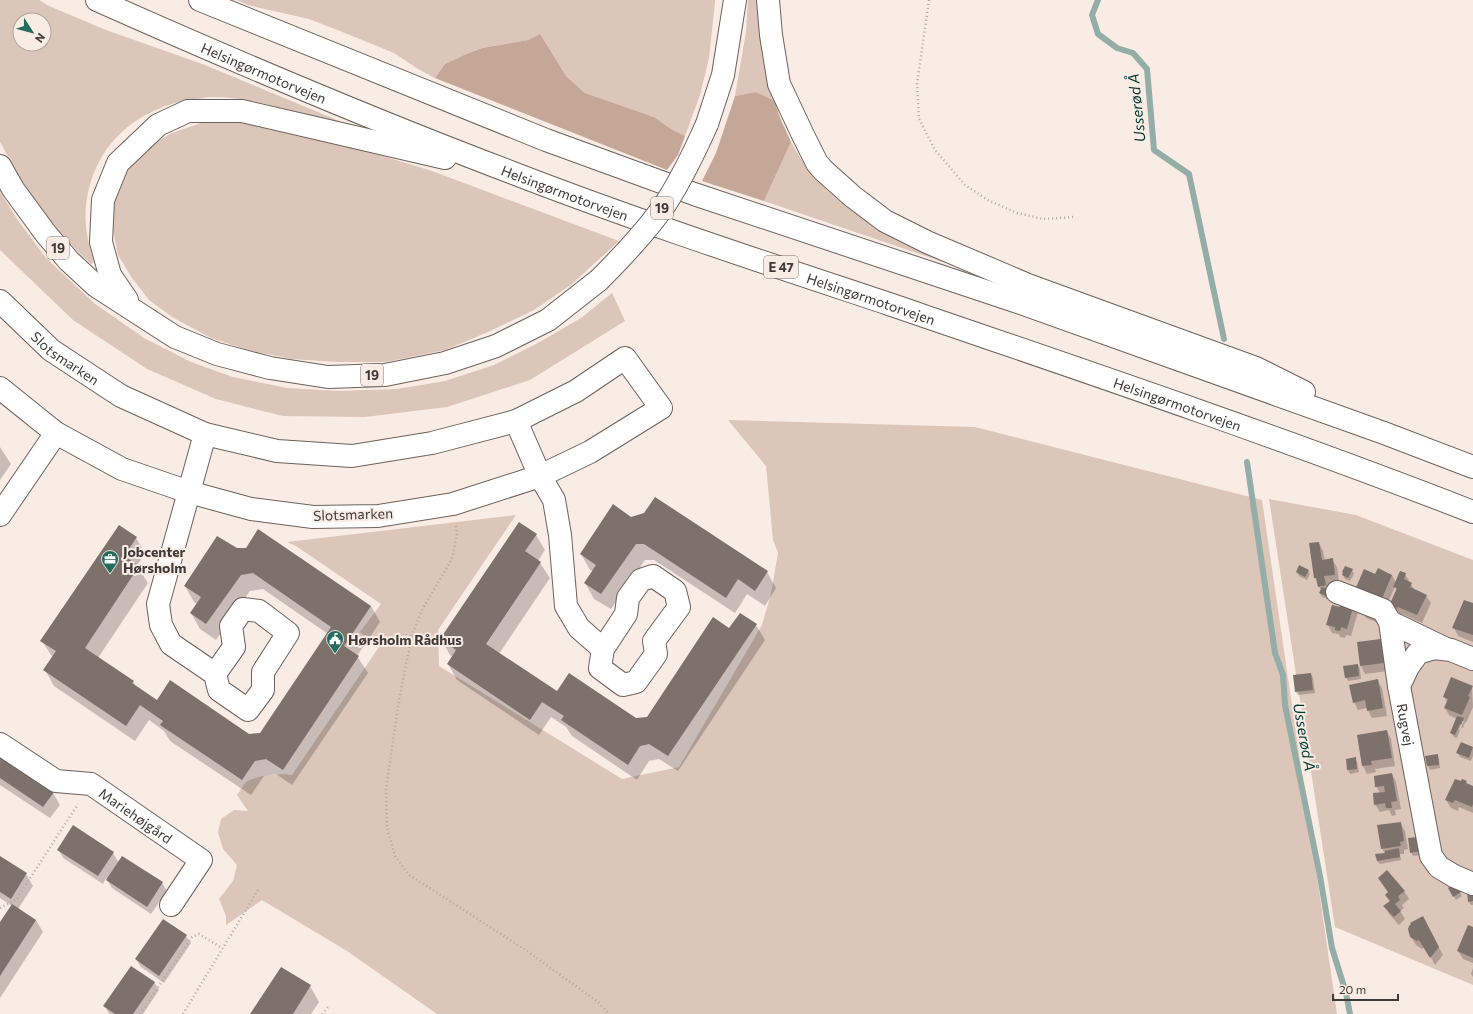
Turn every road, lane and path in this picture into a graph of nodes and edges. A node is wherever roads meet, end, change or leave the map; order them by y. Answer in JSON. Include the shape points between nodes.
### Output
{"nodes":[{"id":1,"x":97,"y":0,"type":"edge"},
{"id":2,"x":200,"y":0,"type":"edge"},
{"id":3,"x":727,"y":0,"type":"edge"},
{"id":4,"x":735,"y":0,"type":"edge"},
{"id":5,"x":768,"y":0,"type":"edge"},
{"id":6,"x":929,"y":0,"type":"edge"},
{"id":7,"x":730,"y":33,"type":"junction"},
{"id":8,"x":0,"y":166,"type":"edge"},
{"id":9,"x":514,"y":174,"type":"junction"},
{"id":10,"x":1074,"y":217,"type":"dead end"},
{"id":11,"x":0,"y":301,"type":"edge"},
{"id":12,"x":135,"y":311,"type":"junction"},
{"id":13,"x":0,"y":388,"type":"edge"},
{"id":14,"x":516,"y":421,"type":"junction"},
{"id":15,"x":56,"y":433,"type":"junction"},
{"id":16,"x":1384,"y":433,"type":"junction"},
{"id":17,"x":205,"y":434,"type":"junction"},
{"id":18,"x":1473,"y":467,"type":"edge"},
{"id":19,"x":540,"y":476,"type":"junction"},
{"id":20,"x":189,"y":492,"type":"junction"},
{"id":21,"x":453,"y":504,"type":"junction"},
{"id":22,"x":1473,"y":512,"type":"edge"},
{"id":23,"x":0,"y":515,"type":"edge"},
{"id":24,"x":1337,"y":592,"type":"dead end"},
{"id":25,"x":1390,"y":622,"type":"junction"},
{"id":26,"x":603,"y":649,"type":"junction"},
{"id":27,"x":1446,"y":649,"type":"junction"},
{"id":28,"x":1473,"y":659,"type":"edge"},
{"id":29,"x":215,"y":674,"type":"dead end"},
{"id":30,"x":1399,"y":686,"type":"junction"},
{"id":31,"x":0,"y":744,"type":"edge"},
{"id":32,"x":91,"y":784,"type":"junction"},
{"id":33,"x":1473,"y":884,"type":"edge"},
{"id":34,"x":258,"y":890,"type":"dead end"},
{"id":35,"x":171,"y":905,"type":"dead end"},
{"id":36,"x":0,"y":908,"type":"edge"},
{"id":37,"x":222,"y":948,"type":"junction"},
{"id":38,"x":328,"y":1007,"type":"dead end"},
{"id":39,"x":140,"y":1014,"type":"edge"},
{"id":40,"x":183,"y":1014,"type":"edge"},
{"id":41,"x":322,"y":1014,"type":"edge"},
{"id":42,"x":609,"y":1014,"type":"edge"}],
"edges":[{"from":1,"to":9,"type":"main road","name":"Helsingørmotorvejen","number":"E 47","via":[[323,97]]},
{"from":2,"to":16,"type":"main road","via":[[546,140],[694,194],[1015,301]]},
{"from":3,"to":7,"type":"main road"},
{"from":4,"to":7,"type":"main road","number":"19"},
{"from":5,"to":16,"type":"main road","via":[[779,84],[817,163],[852,196],[885,221],[927,242],[1028,285],[1256,368]]},
{"from":6,"to":10,"type":"path","via":[[917,84],[919,119],[935,150],[966,185],[988,200],[1043,219]]},
{"from":7,"to":12,"type":"main road","number":"19","bridge":true,"via":[[723,75],[707,124],[688,166],[665,203],[635,243],[599,280],[548,320],[496,346],[445,363],[385,375],[328,377],[270,368],[217,354],[175,337]]},
{"from":8,"to":12,"type":"main road","number":"19","via":[[13,189],[69,261],[96,286]]},
{"from":9,"to":12,"type":"main road","via":[[242,111],[188,111],[158,125],[118,163],[103,200],[101,242],[110,276]]},
{"from":9,"to":22,"type":"main road","name":"Helsingørmotorvejen","number":"E 47","via":[[1141,390]]},
{"from":11,"to":17,"type":"main road","name":"Slotsmarken","via":[[51,350],[115,392]]},
{"from":13,"to":15,"type":"main road","name":"Slotsmarken"},
{"from":14,"to":17,"type":"main road","name":"Slotsmarken","via":[[432,444],[352,456],[277,451]]},
{"from":14,"to":19,"type":"main road"},
{"from":14,"to":19,"type":"main road","name":"Slotsmarken","via":[[576,391],[625,358],[661,408],[590,452]]},
{"from":15,"to":20,"type":"main road","name":"Slotsmarken","via":[[122,469]]},
{"from":15,"to":23,"type":"main road"},
{"from":16,"to":18,"type":"main road"},
{"from":17,"to":20,"type":"main road"},
{"from":19,"to":21,"type":"main road","name":"Slotsmarken"},
{"from":19,"to":26,"type":"main road","via":[[554,500],[560,535],[566,606],[579,628]]},
{"from":20,"to":21,"type":"main road","name":"Slotsmarken","via":[[251,508],[313,517],[378,516]]},
{"from":20,"to":29,"type":"main road","via":[[158,604],[161,625],[171,644]]},
{"from":21,"to":42,"type":"path","via":[[457,534],[452,558],[422,610],[412,635],[399,700],[386,789],[387,828],[395,856],[408,874],[527,951],[598,1002]]},
{"from":24,"to":25,"type":"main road","via":[[1384,610]]},
{"from":25,"to":27,"type":"main road"},
{"from":25,"to":30,"type":"main road"},
{"from":26,"to":26,"type":"main road","via":[[626,614],[628,598],[641,580],[653,576],[675,591],[678,607],[654,641],[656,654],[636,682],[623,685],[600,668]]},
{"from":27,"to":28,"type":"main road","name":"Rugvej"},
{"from":27,"to":30,"type":"main road","name":"Rugvej","via":[[1434,648],[1418,653]]},
{"from":30,"to":33,"type":"main road","name":"Rugvej","via":[[1431,856],[1439,867]]},
{"from":31,"to":32,"type":"main road","name":"Mariehøjgård","via":[[56,781]]},
{"from":32,"to":35,"type":"main road","name":"Mariehøjgård","via":[[200,860]]},
{"from":32,"to":36,"type":"path","via":[[16,900]]},
{"from":34,"to":37,"type":"path"},
{"from":37,"to":39,"type":"path","via":[[200,934],[192,937]]},
{"from":37,"to":40,"type":"path"},
{"from":38,"to":41,"type":"path"}]}
